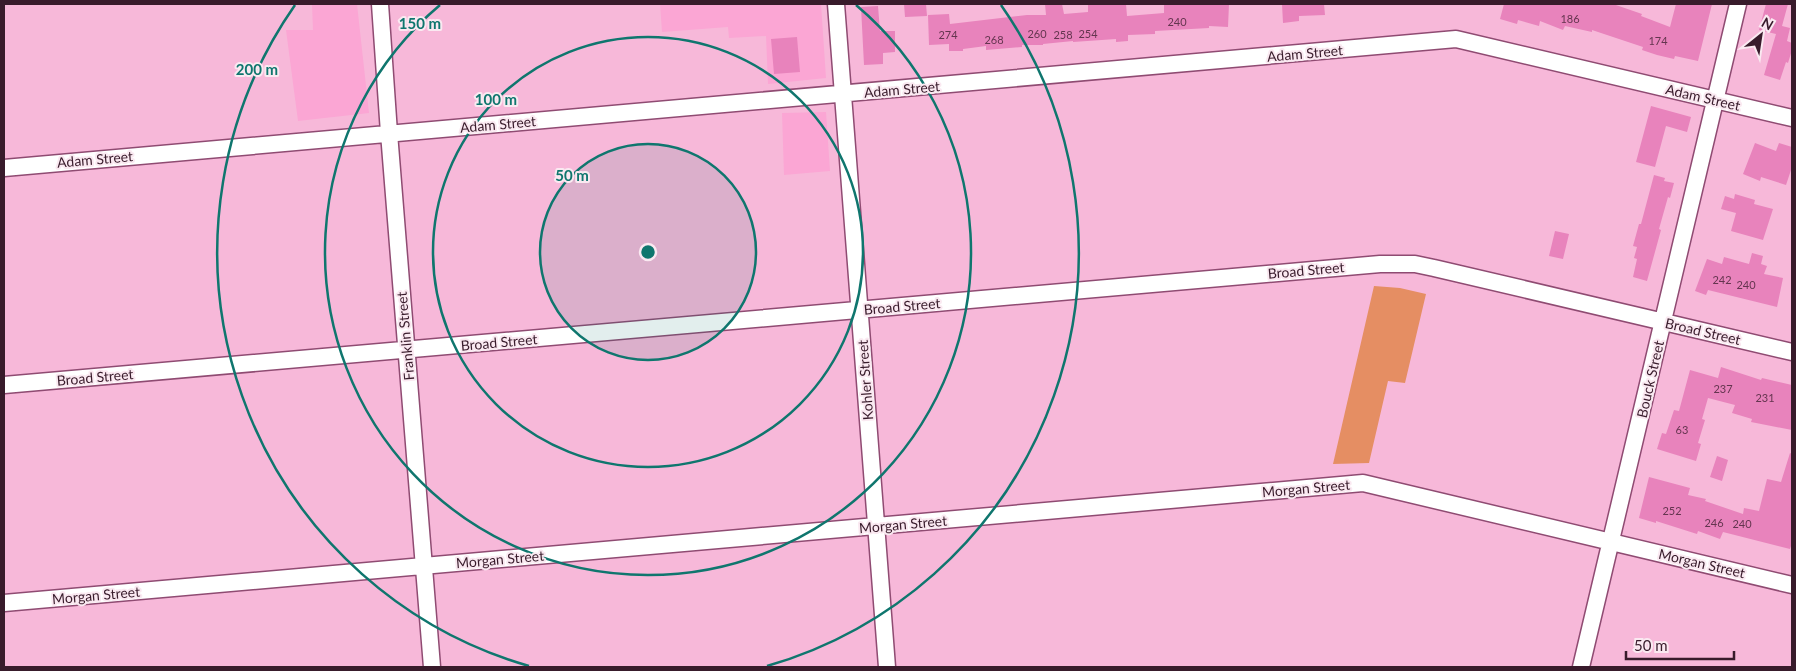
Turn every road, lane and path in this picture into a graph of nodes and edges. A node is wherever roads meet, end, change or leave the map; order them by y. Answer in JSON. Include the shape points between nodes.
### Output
{"nodes":[{"id":1,"x":380,"y":4,"type":"edge"},
{"id":2,"x":836,"y":4,"type":"edge"},
{"id":3,"x":1738,"y":4,"type":"edge"},
{"id":4,"x":843,"y":94,"type":"junction"},
{"id":5,"x":1716,"y":100,"type":"junction"},
{"id":6,"x":1792,"y":118,"type":"edge"},
{"id":7,"x":389,"y":133,"type":"junction"},
{"id":8,"x":4,"y":168,"type":"edge"},
{"id":9,"x":860,"y":310,"type":"junction"},
{"id":10,"x":1664,"y":322,"type":"junction"},
{"id":11,"x":406,"y":350,"type":"junction"},
{"id":12,"x":1792,"y":352,"type":"edge"},
{"id":13,"x":4,"y":385,"type":"edge"},
{"id":14,"x":876,"y":526,"type":"junction"},
{"id":15,"x":1611,"y":542,"type":"junction"},
{"id":16,"x":423,"y":566,"type":"junction"},
{"id":17,"x":1792,"y":585,"type":"edge"},
{"id":18,"x":4,"y":603,"type":"edge"},
{"id":19,"x":432,"y":667,"type":"edge"},
{"id":20,"x":887,"y":667,"type":"edge"},
{"id":21,"x":1581,"y":667,"type":"edge"}],
"edges":[{"from":1,"to":7,"type":"street","name":"Franklin Street"},
{"from":2,"to":4,"type":"street","name":"Kohler Street"},
{"from":3,"to":5,"type":"street","name":"Bouck Street"},
{"from":4,"to":5,"type":"street","name":"Adam Street","via":[[1456,39]]},
{"from":4,"to":7,"type":"street","name":"Adam Street"},
{"from":4,"to":9,"type":"street","name":"Kohler Street"},
{"from":5,"to":6,"type":"street","name":"Adam Street"},
{"from":5,"to":10,"type":"street","name":"Bouck Street"},
{"from":7,"to":8,"type":"street","name":"Adam Street"},
{"from":7,"to":11,"type":"street","name":"Franklin Street"},
{"from":9,"to":10,"type":"street","name":"Broad Street","via":[[1380,264],[1416,264]]},
{"from":9,"to":11,"type":"street","name":"Broad Street"},
{"from":9,"to":14,"type":"street","name":"Kohler Street"},
{"from":10,"to":12,"type":"street","name":"Broad Street"},
{"from":10,"to":15,"type":"street","name":"Bouck Street"},
{"from":11,"to":13,"type":"street","name":"Broad Street"},
{"from":11,"to":16,"type":"street","name":"Franklin Street"},
{"from":14,"to":15,"type":"street","name":"Morgan Street","via":[[1363,483]]},
{"from":14,"to":16,"type":"street","name":"Morgan Street"},
{"from":14,"to":20,"type":"street","name":"Kohler Street"},
{"from":15,"to":17,"type":"street","name":"Morgan Street"},
{"from":15,"to":21,"type":"street","name":"Bouck Street"},
{"from":16,"to":18,"type":"street","name":"Morgan Street"},
{"from":16,"to":19,"type":"street","name":"Franklin Street"}]}
